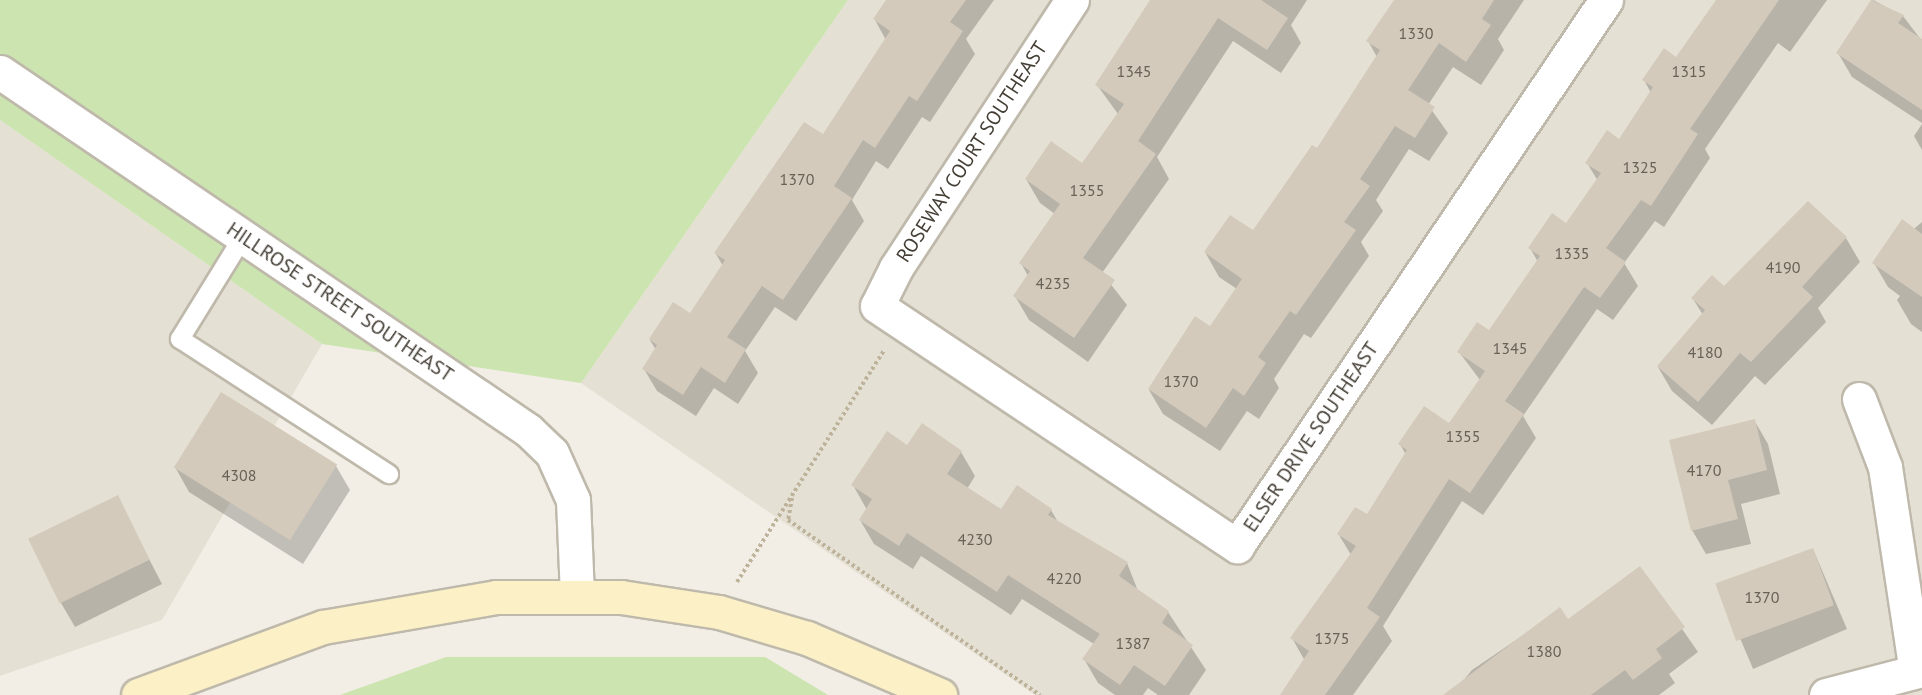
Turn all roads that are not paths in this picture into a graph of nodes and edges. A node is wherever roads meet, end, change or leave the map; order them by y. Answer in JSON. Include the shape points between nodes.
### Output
{"nodes":[{"id":1,"x":1072,"y":0,"type":"edge"},
{"id":2,"x":1606,"y":0,"type":"edge"},
{"id":3,"x":0,"y":72,"type":"edge"},
{"id":4,"x":243,"y":237,"type":"junction"},
{"id":5,"x":889,"y":315,"type":"joint"},
{"id":6,"x":1859,"y":399,"type":"dead end"},
{"id":7,"x":389,"y":474,"type":"dead end"},
{"id":8,"x":577,"y":597,"type":"junction"},
{"id":9,"x":1919,"y":670,"type":"edge"},
{"id":10,"x":138,"y":695,"type":"edge"},
{"id":11,"x":940,"y":695,"type":"edge"},
{"id":12,"x":1826,"y":695,"type":"edge"}],
"edges":[{"from":1,"to":5,"type":"street","name":"ROSEWAY COURT SOUTHEAST","via":[[896,268]]},
{"from":2,"to":5,"type":"street","name":"ELSER DRIVE SOUTHEAST","via":[[1237,546]]},
{"from":3,"to":4,"type":"street","name":"HILLROSE STREET SOUTHEAST"},
{"from":4,"to":7,"type":"lane","via":[[180,339]]},
{"from":4,"to":8,"type":"street","name":"HILLROSE STREET SOUTHEAST","via":[[528,429],[552,453],[573,500]]},
{"from":6,"to":9,"type":"street","via":[[1885,467]]},
{"from":8,"to":10,"type":"main road","via":[[496,597],[388,612],[323,627]]},
{"from":8,"to":11,"type":"main road","via":[[621,597],[719,612],[817,642]]},
{"from":9,"to":12,"type":"street"}]}
